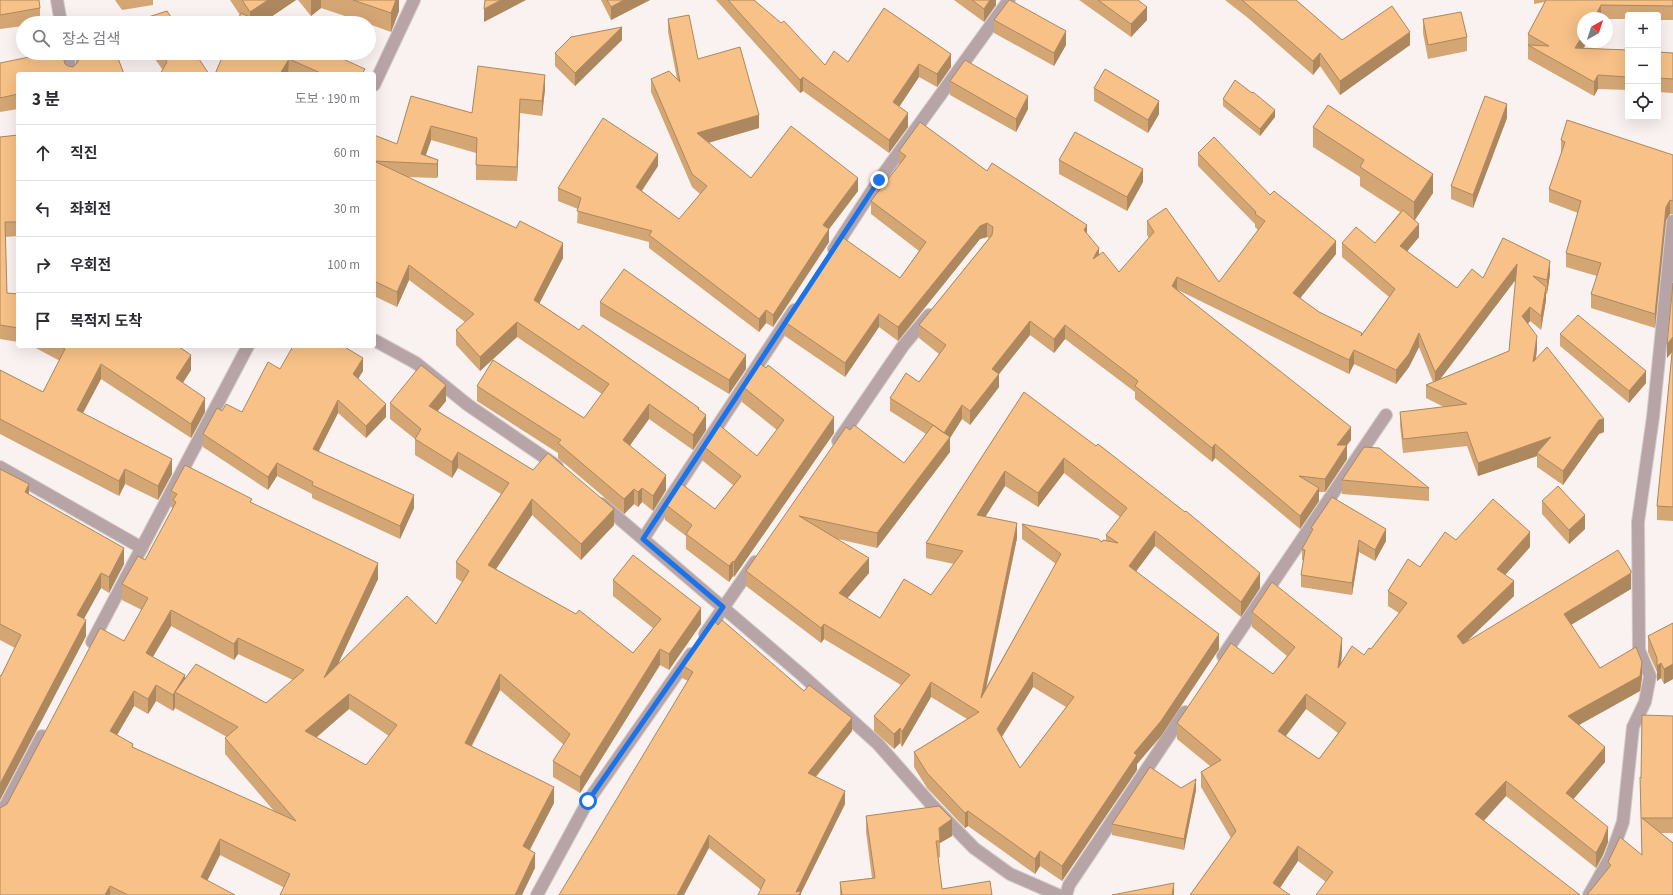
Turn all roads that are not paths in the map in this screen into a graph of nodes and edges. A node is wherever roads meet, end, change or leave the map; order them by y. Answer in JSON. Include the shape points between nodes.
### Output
{"nodes":[{"id":1,"x":57,"y":0,"type":"edge"},
{"id":2,"x":414,"y":0,"type":"edge"},
{"id":3,"x":1009,"y":0,"type":"edge"},
{"id":4,"x":60,"y":16,"type":"edge"},
{"id":5,"x":68,"y":60,"type":"edge"},
{"id":6,"x":71,"y":72,"type":"edge"},
{"id":7,"x":376,"y":80,"type":"edge"},
{"id":8,"x":1673,"y":221,"type":"edge"},
{"id":9,"x":827,"y":260,"type":"edge"},
{"id":10,"x":800,"y":300,"type":"edge"},
{"id":11,"x":938,"y":304,"type":"edge"},
{"id":12,"x":376,"y":341,"type":"edge"},
{"id":13,"x":247,"y":348,"type":"edge"},
{"id":14,"x":1386,"y":415,"type":"dead end"},
{"id":15,"x":831,"y":450,"type":"edge"},
{"id":16,"x":0,"y":467,"type":"edge"},
{"id":17,"x":568,"y":476,"type":"edge"},
{"id":18,"x":591,"y":495,"type":"edge"},
{"id":19,"x":643,"y":539,"type":"junction"},
{"id":20,"x":142,"y":548,"type":"junction"},
{"id":21,"x":759,"y":555,"type":"edge"},
{"id":22,"x":723,"y":607,"type":"junction"},
{"id":23,"x":86,"y":654,"type":"edge"},
{"id":24,"x":1216,"y":667,"type":"edge"},
{"id":25,"x":1194,"y":700,"type":"edge"},
{"id":26,"x":49,"y":724,"type":"edge"},
{"id":27,"x":0,"y":816,"type":"edge"},
{"id":28,"x":537,"y":895,"type":"edge"},
{"id":29,"x":1058,"y":895,"type":"edge"},
{"id":30,"x":1066,"y":895,"type":"edge"},
{"id":31,"x":1589,"y":895,"type":"edge"}],
"edges":[{"from":1,"to":4,"type":"street"},
{"from":2,"to":7,"type":"street"},
{"from":3,"to":9,"type":"street","via":[[879,180]]},
{"from":5,"to":6,"type":"street"},
{"from":8,"to":31,"type":"street","via":[[1653,417],[1638,522],[1640,650],[1650,676],[1645,702],[1633,727],[1623,822],[1610,858]]},
{"from":10,"to":19,"type":"street"},
{"from":11,"to":15,"type":"street","via":[[904,346]]},
{"from":12,"to":17,"type":"street","via":[[416,363],[468,405]]},
{"from":13,"to":20,"type":"street"},
{"from":14,"to":24,"type":"street"},
{"from":16,"to":20,"type":"street"},
{"from":18,"to":19,"type":"street"},
{"from":19,"to":22,"type":"street"},
{"from":20,"to":23,"type":"street"},
{"from":21,"to":22,"type":"street"},
{"from":22,"to":28,"type":"street","via":[[588,801]]},
{"from":22,"to":29,"type":"street","via":[[878,744],[974,848],[1010,874]]},
{"from":25,"to":30,"type":"street","via":[[1069,885]]},
{"from":26,"to":27,"type":"street"}]}
